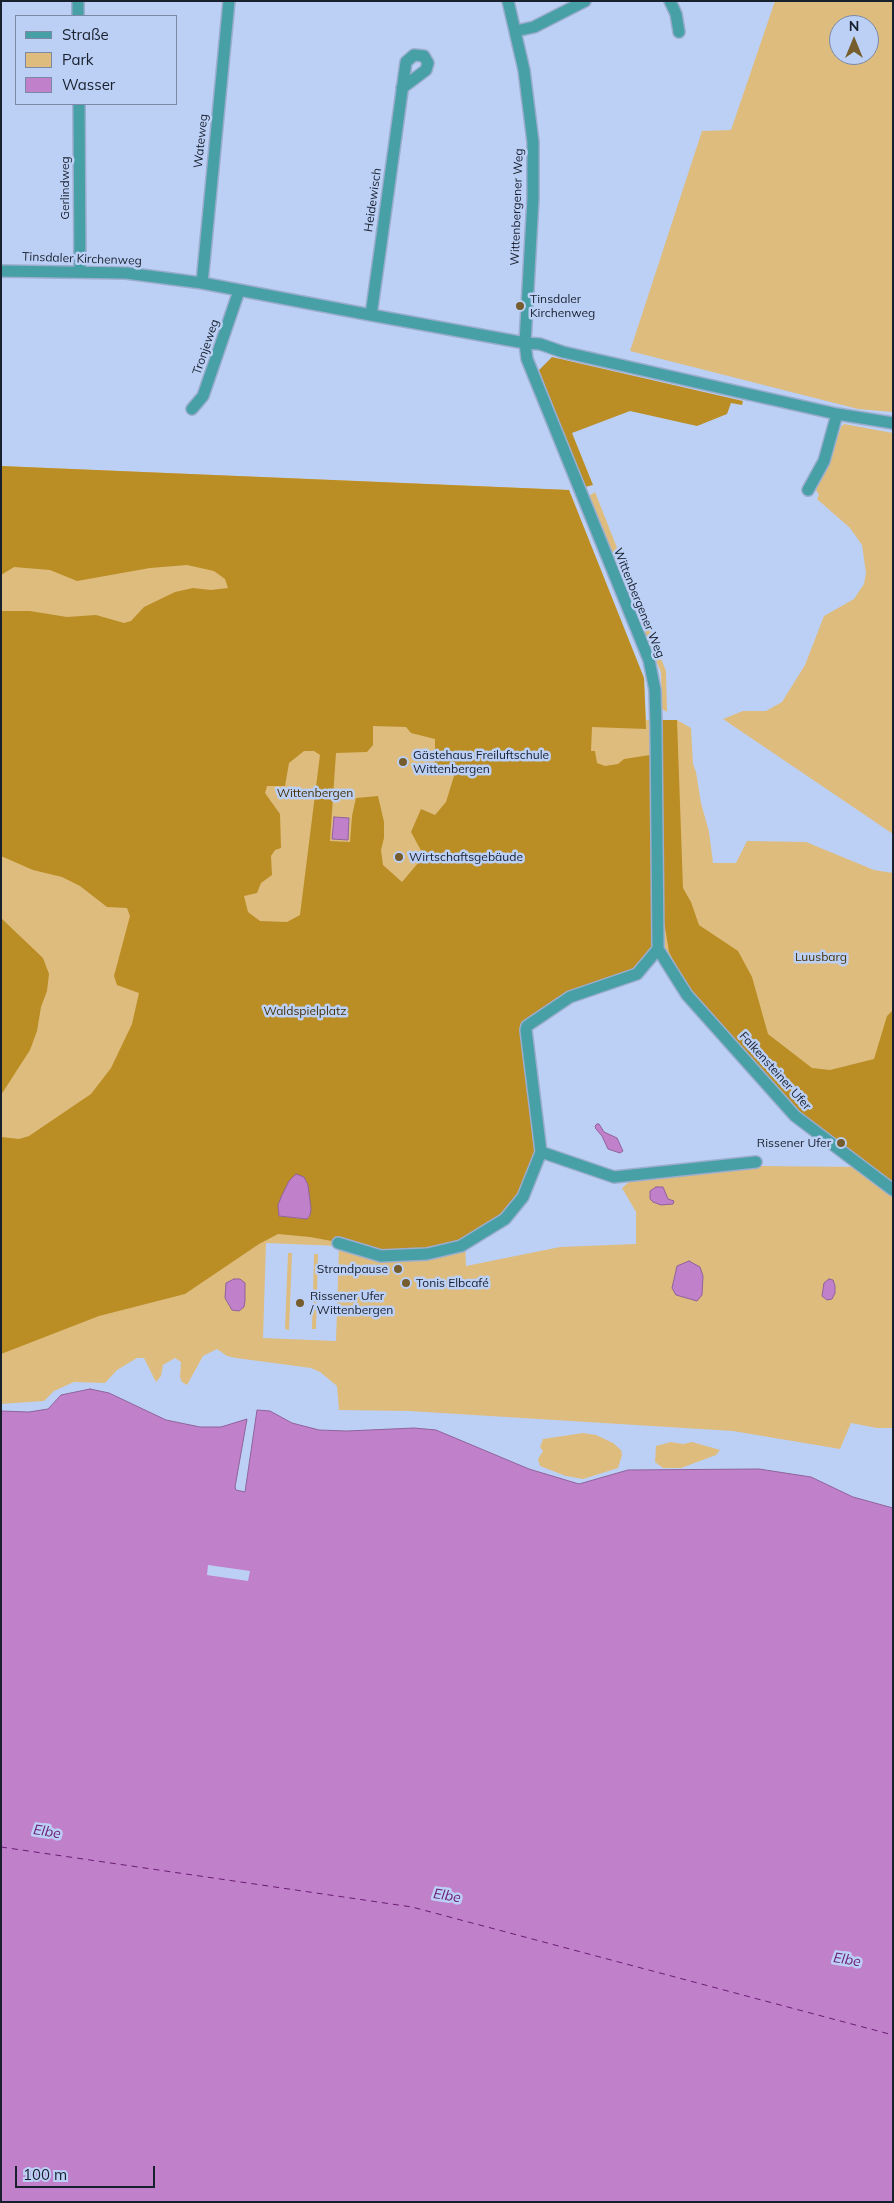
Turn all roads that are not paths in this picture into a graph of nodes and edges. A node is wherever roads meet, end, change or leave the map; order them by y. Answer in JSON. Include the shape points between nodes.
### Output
{"nodes":[{"id":1,"x":78,"y":1,"type":"edge"},
{"id":2,"x":229,"y":1,"type":"edge"},
{"id":3,"x":508,"y":1,"type":"edge"},
{"id":4,"x":585,"y":1,"type":"edge"},
{"id":5,"x":670,"y":1,"type":"edge"},
{"id":6,"x":78,"y":15,"type":"edge"},
{"id":7,"x":516,"y":31,"type":"junction"},
{"id":8,"x":679,"y":32,"type":"dead end"},
{"id":9,"x":402,"y":88,"type":"dead end"},
{"id":10,"x":79,"y":105,"type":"edge"},
{"id":11,"x":1,"y":271,"type":"edge"},
{"id":12,"x":80,"y":272,"type":"junction"},
{"id":13,"x":202,"y":283,"type":"junction"},
{"id":14,"x":239,"y":291,"type":"junction"},
{"id":15,"x":371,"y":315,"type":"junction"},
{"id":16,"x":525,"y":343,"type":"junction"},
{"id":17,"x":192,"y":409,"type":"dead end"},
{"id":18,"x":837,"y":414,"type":"junction"},
{"id":19,"x":893,"y":423,"type":"edge"},
{"id":20,"x":808,"y":490,"type":"dead end"},
{"id":21,"x":658,"y":949,"type":"junction"},
{"id":22,"x":541,"y":1152,"type":"junction"},
{"id":23,"x":756,"y":1162,"type":"dead end"},
{"id":24,"x":893,"y":1190,"type":"edge"},
{"id":25,"x":338,"y":1243,"type":"dead end"}],
"edges":[{"from":1,"to":6,"type":"street"},
{"from":2,"to":13,"type":"street","name":"Wateweg"},
{"from":3,"to":7,"type":"street","name":"Wittenbergener Weg"},
{"from":4,"to":7,"type":"street","via":[[534,27]]},
{"from":5,"to":8,"type":"street"},
{"from":7,"to":16,"type":"street","name":"Wittenbergener Weg","via":[[533,142]]},
{"from":9,"to":15,"type":"street","name":"Heidewisch"},
{"from":10,"to":12,"type":"street","name":"Gerlindweg"},
{"from":11,"to":12,"type":"street","name":"Tinsdaler Kirchenweg"},
{"from":12,"to":13,"type":"street","name":"Tinsdaler Kirchenweg","via":[[126,273]]},
{"from":13,"to":14,"type":"street","name":"Tinsdaler Kirchenweg"},
{"from":14,"to":15,"type":"street","name":"Tinsdaler Kirchenweg"},
{"from":14,"to":17,"type":"street","name":"Tronjeweg","via":[[204,396]]},
{"from":15,"to":16,"type":"street","name":"Tinsdaler Kirchenweg"},
{"from":16,"to":18,"type":"street","name":"Tinsdaler Kirchenweg"},
{"from":16,"to":21,"type":"street","name":"Wittenbergener Weg","via":[[527,359],[649,660],[655,690]]},
{"from":18,"to":19,"type":"street","name":"Tinsdaler Kirchenweg"},
{"from":18,"to":20,"type":"street","via":[[824,461]]},
{"from":21,"to":22,"type":"street","via":[[637,974],[570,997],[527,1026]]},
{"from":21,"to":24,"type":"street","name":"Falkensteiner Ufer","via":[[687,995],[795,1116]]},
{"from":22,"to":23,"type":"street","via":[[614,1177]]},
{"from":22,"to":25,"type":"street","via":[[517,1206],[497,1225],[461,1246],[427,1254],[392,1257],[370,1254]]}]}
